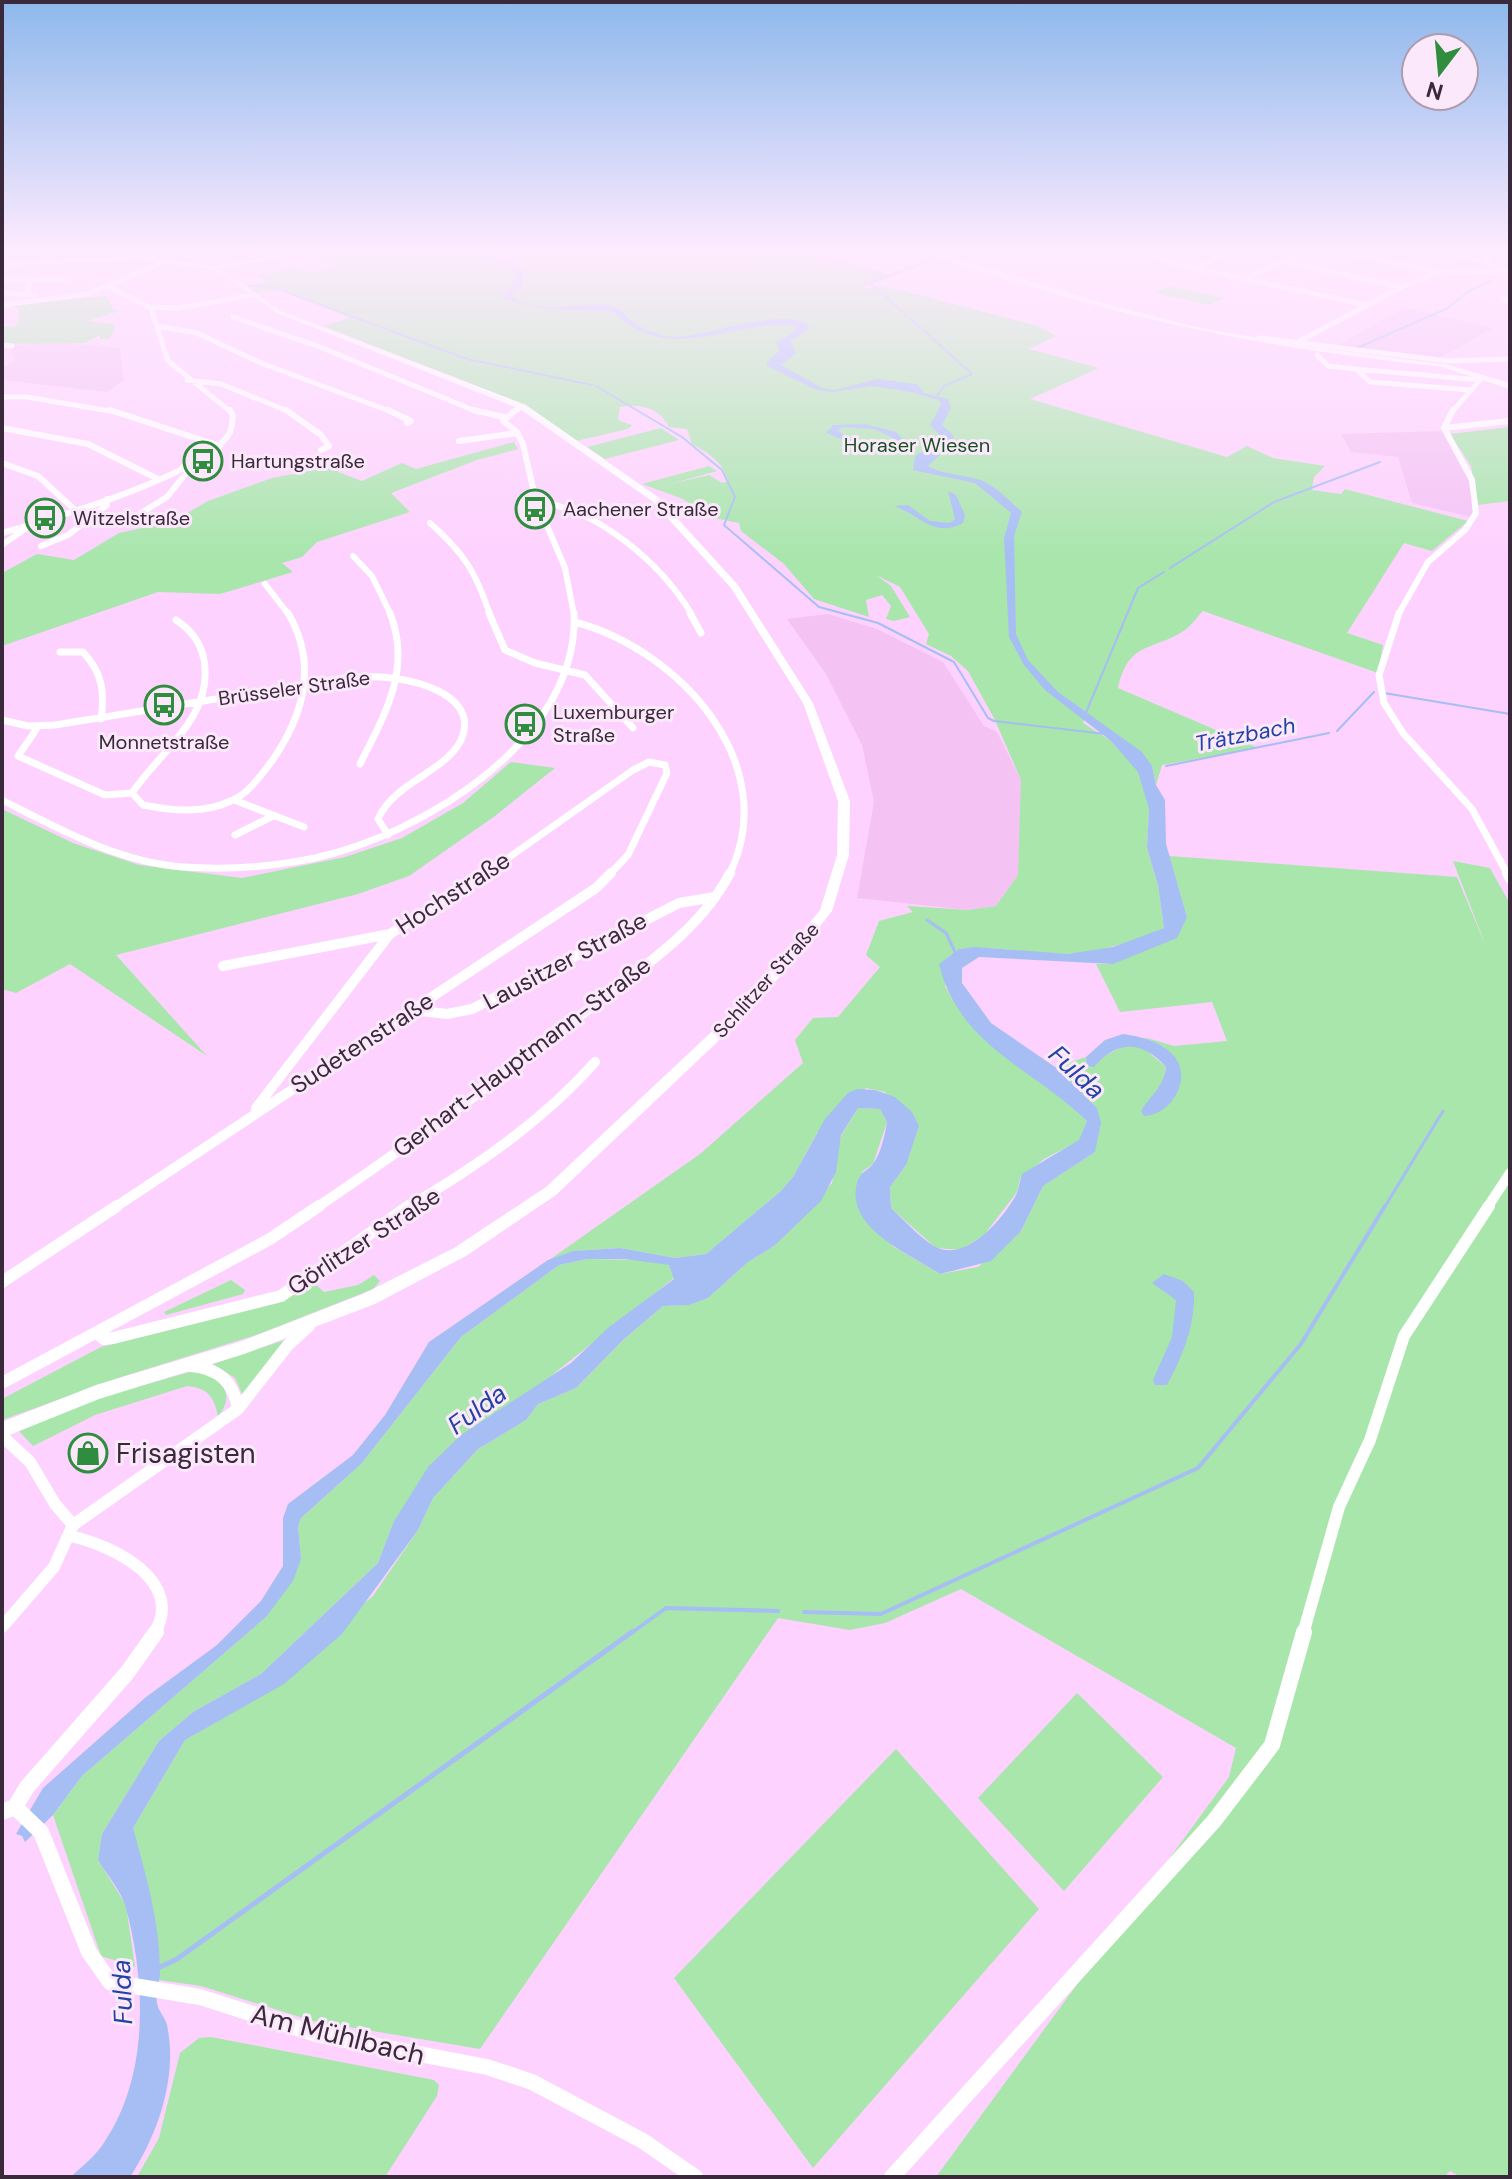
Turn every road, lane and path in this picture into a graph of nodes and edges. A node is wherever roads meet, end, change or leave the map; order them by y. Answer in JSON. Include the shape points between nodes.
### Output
{"nodes":[{"id":1,"x":164,"y":355,"type":"edge"},
{"id":2,"x":243,"y":355,"type":"edge"},
{"id":3,"x":339,"y":355,"type":"edge"},
{"id":4,"x":388,"y":355,"type":"edge"},
{"id":5,"x":1317,"y":355,"type":"dead end"},
{"id":6,"x":1355,"y":355,"type":"edge"},
{"id":7,"x":1395,"y":355,"type":"edge"},
{"id":8,"x":1510,"y":359,"type":"edge"},
{"id":9,"x":1445,"y":365,"type":"junction"},
{"id":10,"x":1356,"y":369,"type":"junction"},
{"id":11,"x":1510,"y":371,"type":"edge"},
{"id":12,"x":187,"y":380,"type":"junction"},
{"id":13,"x":1510,"y":382,"type":"edge"},
{"id":14,"x":1470,"y":390,"type":"junction"},
{"id":15,"x":2,"y":397,"type":"edge"},
{"id":16,"x":523,"y":407,"type":"junction"},
{"id":17,"x":504,"y":417,"type":"junction"},
{"id":18,"x":1510,"y":421,"type":"edge"},
{"id":19,"x":407,"y":423,"type":"dead end"},
{"id":20,"x":2,"y":428,"type":"edge"},
{"id":21,"x":1444,"y":428,"type":"junction"},
{"id":22,"x":518,"y":433,"type":"junction"},
{"id":23,"x":459,"y":441,"type":"dead end"},
{"id":24,"x":220,"y":446,"type":"junction"},
{"id":25,"x":321,"y":450,"type":"dead end"},
{"id":26,"x":2,"y":463,"type":"edge"},
{"id":27,"x":183,"y":467,"type":"junction"},
{"id":28,"x":158,"y":479,"type":"junction"},
{"id":29,"x":107,"y":499,"type":"junction"},
{"id":30,"x":537,"y":502,"type":"junction"},
{"id":31,"x":75,"y":510,"type":"junction"},
{"id":32,"x":141,"y":513,"type":"dead end"},
{"id":33,"x":430,"y":523,"type":"dead end"},
{"id":34,"x":29,"y":525,"type":"junction"},
{"id":35,"x":2,"y":533,"type":"edge"},
{"id":36,"x":2,"y":545,"type":"edge"},
{"id":37,"x":41,"y":546,"type":"dead end"},
{"id":38,"x":353,"y":556,"type":"dead end"},
{"id":39,"x":265,"y":584,"type":"dead end"},
{"id":40,"x":176,"y":620,"type":"dead end"},
{"id":41,"x":575,"y":622,"type":"junction"},
{"id":42,"x":701,"y":633,"type":"dead end"},
{"id":43,"x":60,"y":652,"type":"dead end"},
{"id":44,"x":567,"y":669,"type":"junction"},
{"id":45,"x":398,"y":678,"type":"junction"},
{"id":46,"x":306,"y":684,"type":"junction"},
{"id":47,"x":200,"y":702,"type":"junction"},
{"id":48,"x":101,"y":719,"type":"junction"},
{"id":49,"x":2,"y":720,"type":"edge"},
{"id":50,"x":38,"y":727,"type":"junction"},
{"id":51,"x":633,"y":728,"type":"dead end"},
{"id":52,"x":659,"y":762,"type":"joint"},
{"id":53,"x":360,"y":764,"type":"dead end"},
{"id":54,"x":132,"y":793,"type":"junction"},
{"id":55,"x":2,"y":800,"type":"edge"},
{"id":56,"x":234,"y":800,"type":"junction"},
{"id":57,"x":273,"y":816,"type":"junction"},
{"id":58,"x":304,"y":827,"type":"dead end"},
{"id":59,"x":235,"y":835,"type":"dead end"},
{"id":60,"x":388,"y":835,"type":"junction"},
{"id":61,"x":1510,"y":879,"type":"edge"},
{"id":62,"x":715,"y":897,"type":"junction"},
{"id":63,"x":390,"y":934,"type":"junction"},
{"id":64,"x":223,"y":966,"type":"dead end"},
{"id":65,"x":413,"y":1010,"type":"junction"},
{"id":66,"x":595,"y":1062,"type":"dead end"},
{"id":67,"x":253,"y":1113,"type":"junction"},
{"id":68,"x":1510,"y":1173,"type":"edge"},
{"id":69,"x":2,"y":1282,"type":"edge"},
{"id":70,"x":314,"y":1322,"type":"junction"},
{"id":71,"x":96,"y":1333,"type":"junction"},
{"id":72,"x":181,"y":1366,"type":"junction"},
{"id":73,"x":2,"y":1383,"type":"edge"},
{"id":74,"x":238,"y":1409,"type":"junction"},
{"id":75,"x":2,"y":1433,"type":"edge"},
{"id":76,"x":72,"y":1530,"type":"junction"},
{"id":77,"x":2,"y":1627,"type":"edge"},
{"id":78,"x":13,"y":1812,"type":"edge"},
{"id":79,"x":695,"y":2177,"type":"edge"},
{"id":80,"x":892,"y":2177,"type":"edge"}],
"edges":[{"from":1,"to":12,"type":"street"},
{"from":2,"to":19,"type":"street","via":[[373,403],[411,421]]},
{"from":3,"to":17,"type":"street","via":[[484,414]]},
{"from":4,"to":16,"type":"main road","name":"Schlitzer Straße"},
{"from":5,"to":10,"type":"street","via":[[1328,366]]},
{"from":6,"to":9,"type":"main road"},
{"from":7,"to":8,"type":"street","via":[[1448,361]]},
{"from":9,"to":11,"type":"highway"},
{"from":9,"to":13,"type":"highway"},
{"from":10,"to":14,"type":"street","via":[[1363,379],[1383,385]]},
{"from":10,"to":14,"type":"street","via":[[1480,380]]},
{"from":12,"to":24,"type":"street","via":[[233,415],[232,432]]},
{"from":12,"to":25,"type":"street","via":[[238,389],[310,423],[327,440],[329,446]]},
{"from":14,"to":21,"type":"street"},
{"from":15,"to":24,"type":"street","via":[[109,410]]},
{"from":16,"to":17,"type":"street"},
{"from":16,"to":70,"type":"main road","name":"Schlitzer Straße","via":[[655,499],[748,603],[816,721],[844,801],[843,855],[826,911],[782,966],[597,1151],[551,1191],[460,1252]]},
{"from":17,"to":22,"type":"street","via":[[503,423]]},
{"from":18,"to":21,"type":"street"},
{"from":20,"to":28,"type":"street","via":[[88,444]]},
{"from":21,"to":61,"type":"street","via":[[1468,467],[1476,514],[1435,553],[1403,601],[1379,690],[1402,728],[1476,815]]},
{"from":22,"to":23,"type":"street"},
{"from":22,"to":30,"type":"street"},
{"from":24,"to":27,"type":"street"},
{"from":26,"to":31,"type":"street","via":[[38,476]]},
{"from":27,"to":28,"type":"street"},
{"from":27,"to":32,"type":"street","via":[[187,472],[178,484],[152,510]]},
{"from":28,"to":29,"type":"street"},
{"from":29,"to":31,"type":"street"},
{"from":29,"to":37,"type":"street","via":[[98,513]]},
{"from":30,"to":41,"type":"street","via":[[567,576]]},
{"from":30,"to":42,"type":"street","via":[[561,503],[644,560],[684,602]]},
{"from":31,"to":34,"type":"street"},
{"from":33,"to":44,"type":"street","via":[[458,548],[478,577],[505,650]]},
{"from":34,"to":35,"type":"street"},
{"from":34,"to":36,"type":"street"},
{"from":38,"to":45,"type":"street","via":[[370,568],[399,631]]},
{"from":39,"to":46,"type":"street","via":[[287,605],[301,638]]},
{"from":40,"to":47,"type":"street","via":[[194,636],[204,658]]},
{"from":41,"to":44,"type":"street"},
{"from":41,"to":62,"type":"street","name":"Gerhart-Hauptmann-Straße","via":[[609,633],[663,668],[701,705],[725,740],[743,783],[748,816],[736,860]]},
{"from":43,"to":48,"type":"street","via":[[83,652],[94,665],[103,682]]},
{"from":44,"to":51,"type":"street","via":[[585,675]]},
{"from":44,"to":60,"type":"street","via":[[542,715],[499,763],[446,805]]},
{"from":45,"to":46,"type":"street","name":"Brüsseler Straße"},
{"from":45,"to":53,"type":"street","via":[[391,704]]},
{"from":45,"to":60,"type":"street","name":"Brüsseler Straße","via":[[447,696],[458,709],[463,728],[449,755],[382,805],[378,819]]},
{"from":46,"to":47,"type":"street","name":"Brüsseler Straße"},
{"from":46,"to":56,"type":"street","via":[[288,737],[250,789]]},
{"from":47,"to":48,"type":"street","name":"Brüsseler Straße"},
{"from":47,"to":54,"type":"street","via":[[180,738]]},
{"from":48,"to":50,"type":"street","name":"Brüsseler Straße"},
{"from":49,"to":50,"type":"street","name":"Brüsseler Straße"},
{"from":50,"to":54,"type":"street","via":[[18,756],[105,795]]},
{"from":52,"to":63,"type":"street","name":"Hochstraße","via":[[633,770]]},
{"from":52,"to":65,"type":"street","name":"Sudetenstraße","via":[[667,773],[613,873]]},
{"from":54,"to":56,"type":"street","via":[[143,805],[178,811]]},
{"from":55,"to":60,"type":"street","via":[[99,847],[185,867],[293,862]]},
{"from":56,"to":57,"type":"street"},
{"from":57,"to":58,"type":"street"},
{"from":57,"to":59,"type":"street"},
{"from":62,"to":65,"type":"street","name":"Lausitzer Straße","via":[[679,903],[472,1009],[447,1014]]},
{"from":62,"to":71,"type":"street","name":"Gerhart-Hauptmann-Straße","via":[[636,972],[460,1110],[270,1239]]},
{"from":63,"to":64,"type":"street","name":"Hochstraße"},
{"from":63,"to":67,"type":"street"},
{"from":65,"to":67,"type":"street","name":"Sudetenstraße"},
{"from":66,"to":71,"type":"street","name":"Görlitzer Straße","via":[[477,1166],[404,1209],[281,1296],[113,1338]]},
{"from":67,"to":69,"type":"street","name":"Sudetenstraße"},
{"from":68,"to":80,"type":"street","via":[[1404,1336],[1370,1440],[1339,1507],[1272,1745],[1214,1821]]},
{"from":70,"to":72,"type":"main road","name":"Schlitzer Straße"},
{"from":70,"to":74,"type":"street","via":[[284,1347]]},
{"from":71,"to":73,"type":"street","name":"Gerhart-Hauptmann-Straße"},
{"from":72,"to":74,"type":"street","via":[[219,1373],[232,1385]]},
{"from":72,"to":75,"type":"main road","name":"Schlitzer Straße","via":[[96,1392]]},
{"from":74,"to":76,"type":"street"},
{"from":75,"to":76,"type":"street","via":[[30,1462]]},
{"from":76,"to":77,"type":"street","via":[[41,1584]]},
{"from":76,"to":78,"type":"street","name":"Am Mühlbach","via":[[122,1554],[162,1595],[162,1619],[127,1673],[27,1787]]},
{"from":78,"to":79,"type":"street","name":"Am Mühlbach","via":[[41,1832],[89,1952],[99,1971],[118,1985],[173,1991],[319,2035],[487,2067],[532,2082],[643,2141]]}]}
